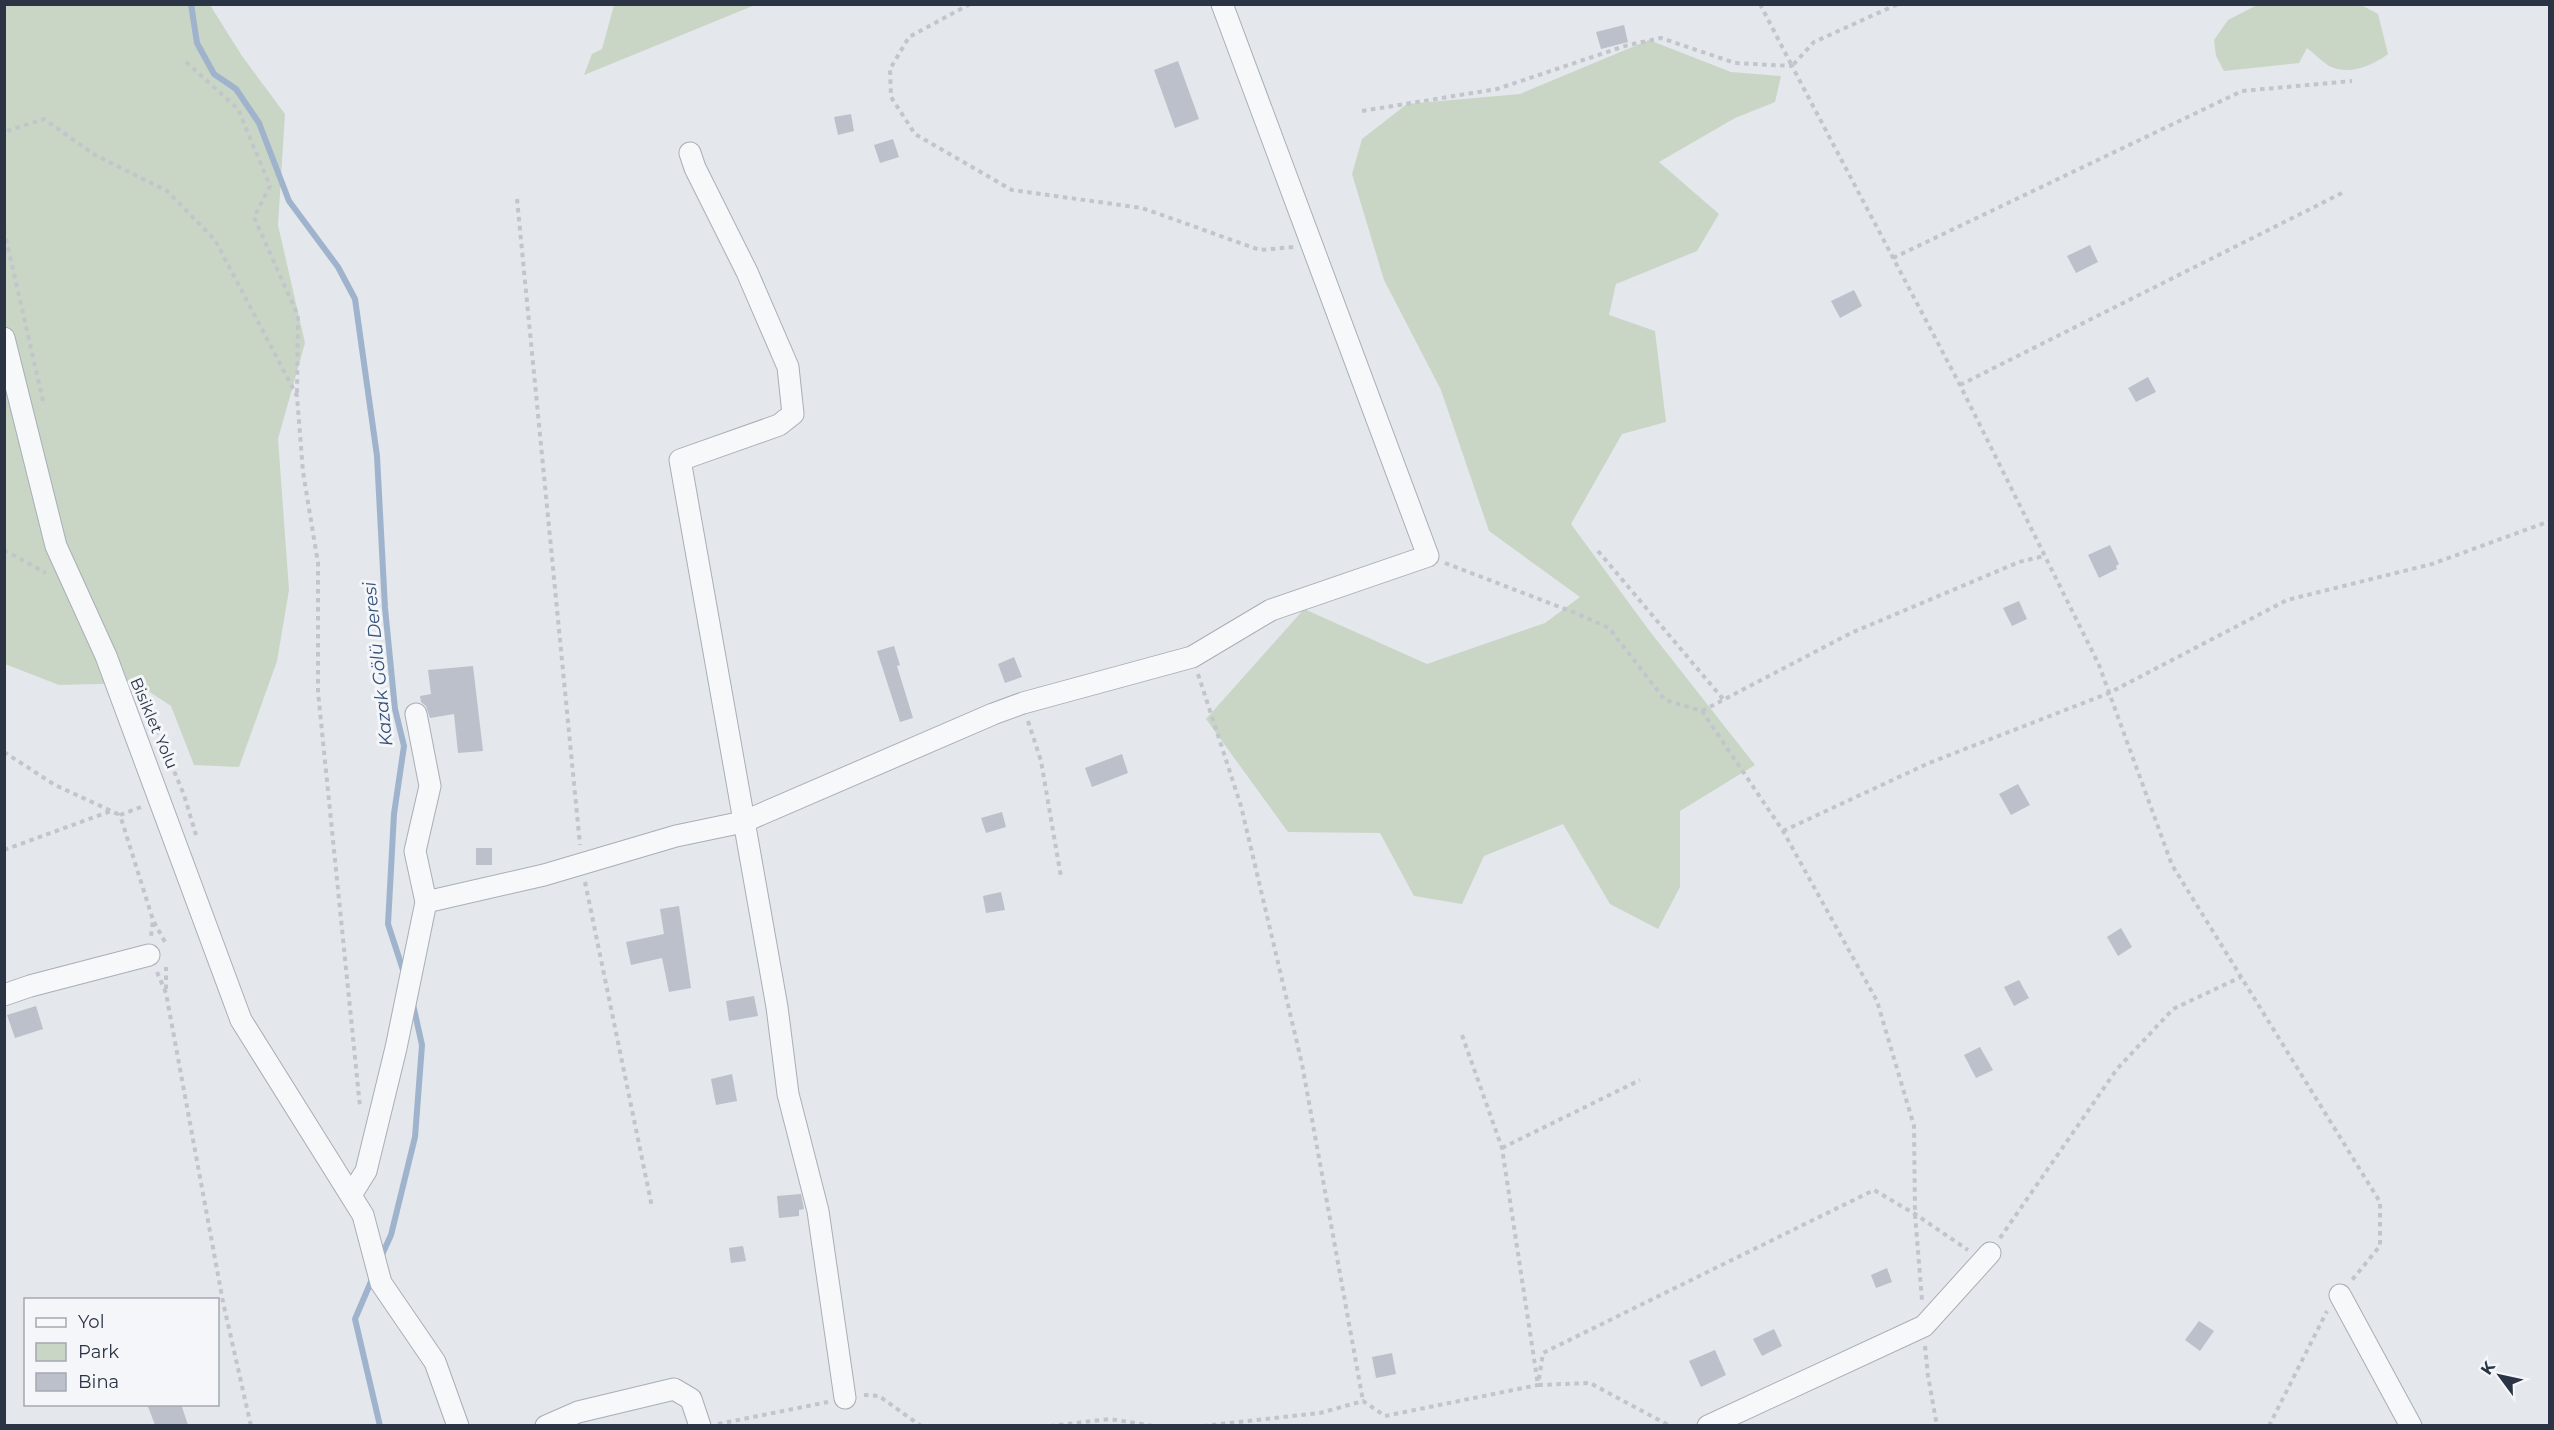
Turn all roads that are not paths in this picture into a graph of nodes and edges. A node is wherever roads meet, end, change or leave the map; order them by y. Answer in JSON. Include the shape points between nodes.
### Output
{"nodes":[{"id":1,"x":1222,"y":4,"type":"edge"},
{"id":2,"x":690,"y":153,"type":"dead end"},
{"id":3,"x":4,"y":338,"type":"edge"},
{"id":4,"x":416,"y":714,"type":"dead end"},
{"id":5,"x":743,"y":822,"type":"junction"},
{"id":6,"x":426,"y":903,"type":"junction"},
{"id":7,"x":149,"y":956,"type":"road end"},
{"id":8,"x":4,"y":995,"type":"edge"},
{"id":9,"x":351,"y":1195,"type":"junction"},
{"id":10,"x":1990,"y":1253,"type":"road end"},
{"id":11,"x":2340,"y":1295,"type":"road end"},
{"id":12,"x":845,"y":1398,"type":"road end"},
{"id":13,"x":700,"y":1422,"type":"edge"},
{"id":14,"x":458,"y":1425,"type":"edge"},
{"id":15,"x":546,"y":1425,"type":"edge"},
{"id":16,"x":1708,"y":1425,"type":"edge"},
{"id":17,"x":2411,"y":1425,"type":"edge"}],
"edges":[{"from":1,"to":5,"type":"street","via":[[1428,556],[1271,610],[1192,657],[1023,703]]},
{"from":2,"to":5,"type":"street","via":[[788,367],[793,414],[779,425],[680,460]]},
{"from":3,"to":9,"type":"street","via":[[56,546],[106,656],[241,1020]]},
{"from":4,"to":6,"type":"street","via":[[430,786],[415,851]]},
{"from":5,"to":6,"type":"street","via":[[676,836]]},
{"from":5,"to":12,"type":"street","via":[[777,1007],[788,1094],[818,1211]]},
{"from":6,"to":9,"type":"street","via":[[366,1171]]},
{"from":7,"to":8,"type":"street"},
{"from":9,"to":14,"type":"street","via":[[363,1215],[381,1282],[435,1362]]},
{"from":10,"to":16,"type":"street","via":[[1924,1326]]},
{"from":11,"to":17,"type":"street"},
{"from":13,"to":15,"type":"street","via":[[691,1399],[674,1389],[578,1412]]}]}
